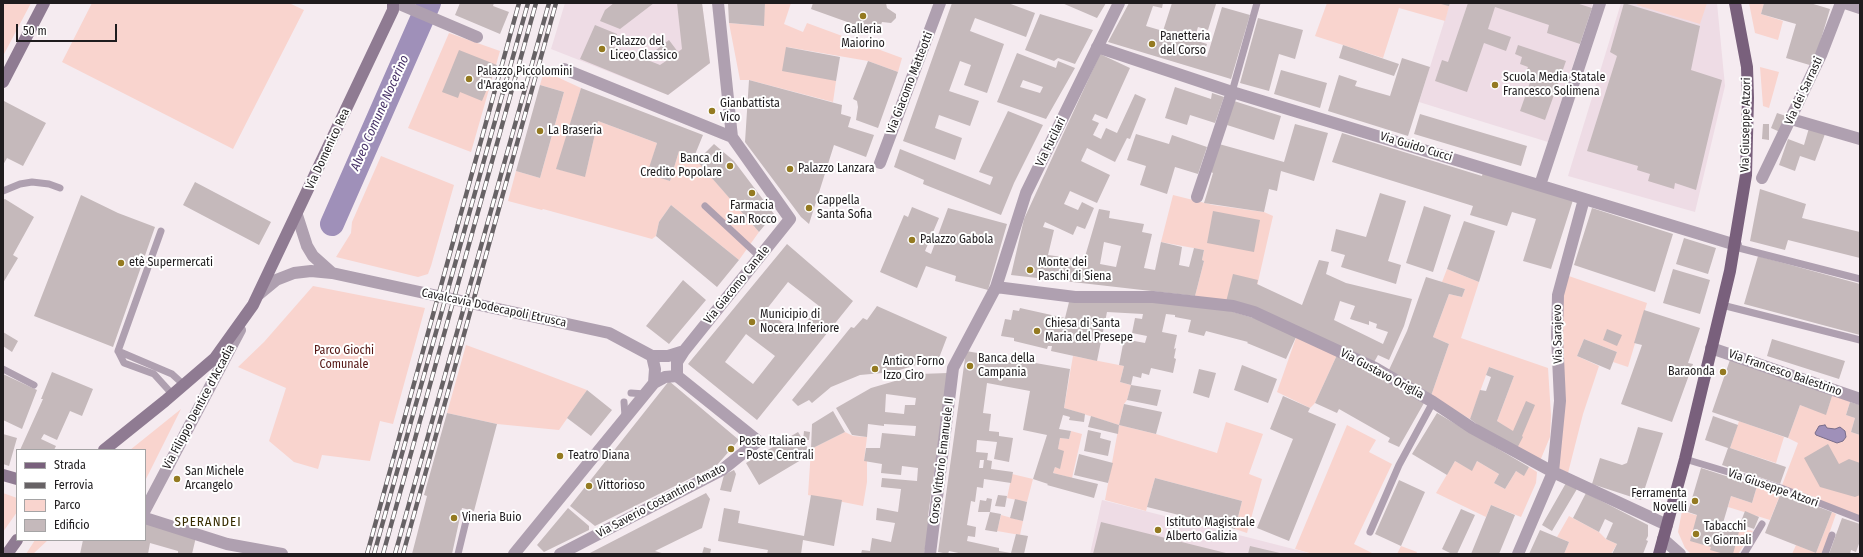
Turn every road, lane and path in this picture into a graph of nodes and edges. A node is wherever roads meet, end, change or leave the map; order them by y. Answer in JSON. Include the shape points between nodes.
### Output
{"nodes":[{"id":1,"x":44,"y":3,"type":"edge"},
{"id":2,"x":385,"y":3,"type":"edge"},
{"id":3,"x":393,"y":3,"type":"edge"},
{"id":4,"x":397,"y":3,"type":"edge"},
{"id":5,"x":718,"y":3,"type":"edge"},
{"id":6,"x":940,"y":3,"type":"edge"},
{"id":7,"x":1119,"y":3,"type":"edge"},
{"id":8,"x":1257,"y":3,"type":"edge"},
{"id":9,"x":1600,"y":3,"type":"edge"},
{"id":10,"x":1735,"y":3,"type":"edge"},
{"id":11,"x":1841,"y":3,"type":"edge"},
{"id":12,"x":1845,"y":3,"type":"edge"},
{"id":13,"x":1860,"y":8,"type":"edge"},
{"id":14,"x":477,"y":37,"type":"dead end"},
{"id":15,"x":1098,"y":47,"type":"junction"},
{"id":16,"x":564,"y":69,"type":"dead end"},
{"id":17,"x":3,"y":82,"type":"edge"},
{"id":18,"x":1232,"y":92,"type":"junction"},
{"id":19,"x":1791,"y":118,"type":"junction"},
{"id":20,"x":732,"y":137,"type":"junction"},
{"id":21,"x":1860,"y":140,"type":"edge"},
{"id":22,"x":880,"y":163,"type":"dead end"},
{"id":23,"x":1762,"y":178,"type":"dead end"},
{"id":24,"x":1540,"y":184,"type":"junction"},
{"id":25,"x":60,"y":188,"type":"dead end"},
{"id":26,"x":3,"y":191,"type":"edge"},
{"id":27,"x":1197,"y":197,"type":"dead end"},
{"id":28,"x":1584,"y":198,"type":"junction"},
{"id":29,"x":705,"y":206,"type":"dead end"},
{"id":30,"x":297,"y":215,"type":"junction"},
{"id":31,"x":161,"y":231,"type":"dead end"},
{"id":32,"x":1735,"y":246,"type":"junction"},
{"id":33,"x":760,"y":257,"type":"junction"},
{"id":34,"x":332,"y":273,"type":"junction"},
{"id":35,"x":1860,"y":279,"type":"edge"},
{"id":36,"x":996,"y":287,"type":"junction"},
{"id":37,"x":259,"y":294,"type":"junction"},
{"id":38,"x":1722,"y":304,"type":"junction"},
{"id":39,"x":253,"y":305,"type":"junction"},
{"id":40,"x":1860,"y":340,"type":"edge"},
{"id":41,"x":1711,"y":348,"type":"junction"},
{"id":42,"x":118,"y":351,"type":"junction"},
{"id":43,"x":684,"y":351,"type":"junction"},
{"id":44,"x":652,"y":356,"type":"junction"},
{"id":45,"x":953,"y":368,"type":"joint"},
{"id":46,"x":3,"y":369,"type":"edge"},
{"id":47,"x":677,"y":376,"type":"junction"},
{"id":48,"x":654,"y":383,"type":"junction"},
{"id":49,"x":34,"y":385,"type":"dead end"},
{"id":50,"x":184,"y":385,"type":"junction"},
{"id":51,"x":632,"y":393,"type":"dead end"},
{"id":52,"x":644,"y":394,"type":"junction"},
{"id":53,"x":173,"y":395,"type":"junction"},
{"id":54,"x":1860,"y":399,"type":"edge"},
{"id":55,"x":624,"y":402,"type":"dead end"},
{"id":56,"x":1433,"y":402,"type":"junction"},
{"id":57,"x":625,"y":416,"type":"junction"},
{"id":58,"x":105,"y":449,"type":"edge"},
{"id":59,"x":1685,"y":459,"type":"junction"},
{"id":60,"x":1553,"y":472,"type":"junction"},
{"id":61,"x":3,"y":475,"type":"edge"},
{"id":62,"x":16,"y":479,"type":"edge"},
{"id":63,"x":146,"y":508,"type":"edge"},
{"id":64,"x":146,"y":518,"type":"edge"},
{"id":65,"x":467,"y":518,"type":"dead end"},
{"id":66,"x":1860,"y":519,"type":"edge"},
{"id":67,"x":1762,"y":524,"type":"dead end"},
{"id":68,"x":1667,"y":525,"type":"junction"},
{"id":69,"x":1370,"y":532,"type":"dead end"},
{"id":70,"x":1832,"y":535,"type":"dead end"},
{"id":71,"x":1663,"y":539,"type":"junction"},
{"id":72,"x":16,"y":541,"type":"edge"},
{"id":73,"x":520,"y":552,"type":"edge"},
{"id":74,"x":7,"y":554,"type":"edge"},
{"id":75,"x":282,"y":554,"type":"edge"},
{"id":76,"x":458,"y":554,"type":"edge"},
{"id":77,"x":560,"y":554,"type":"edge"},
{"id":78,"x":930,"y":554,"type":"edge"},
{"id":79,"x":1518,"y":554,"type":"edge"},
{"id":80,"x":1658,"y":554,"type":"edge"},
{"id":81,"x":1680,"y":554,"type":"edge"},
{"id":82,"x":1744,"y":554,"type":"edge"},
{"id":83,"x":1825,"y":554,"type":"edge"}],
"edges":[{"from":1,"to":17,"type":"main road"},
{"from":2,"to":37,"type":"main road","name":"Via Domenico Rea","via":[[386,7],[271,253]]},
{"from":3,"to":30,"type":"main road","name":"Via Domenico Rea","via":[[393,10]]},
{"from":4,"to":14,"type":"street"},
{"from":5,"to":20,"type":"street"},
{"from":6,"to":22,"type":"street","name":"Via Giacomo Matteotti"},
{"from":7,"to":15,"type":"street","name":"Via Fucilari"},
{"from":8,"to":18,"type":"lane"},
{"from":9,"to":24,"type":"street"},
{"from":10,"to":32,"type":"main road","name":"Via Giuseppe Atzori","via":[[1746,67],[1748,98],[1746,176]]},
{"from":11,"to":19,"type":"street","name":"Via dei Sarrasti","via":[[1821,55]]},
{"from":12,"to":13,"type":"street"},
{"from":15,"to":18,"type":"street","name":"Via Guido Cucci"},
{"from":15,"to":36,"type":"street","name":"Via Fucilari","via":[[1026,193]]},
{"from":16,"to":20,"type":"street"},
{"from":18,"to":24,"type":"street","name":"Via Guido Cucci"},
{"from":18,"to":27,"type":"street"},
{"from":19,"to":21,"type":"street"},
{"from":19,"to":23,"type":"street","name":"Via dei Sarrasti"},
{"from":20,"to":33,"type":"street","name":"Via Giacomo Canale","via":[[790,219]]},
{"from":24,"to":28,"type":"street","name":"Via Guido Cucci"},
{"from":25,"to":26,"type":"lane","via":[[32,182]]},
{"from":28,"to":32,"type":"street","name":"Via Guido Cucci"},
{"from":28,"to":60,"type":"street","name":"Via Sarajevo","via":[[1558,295],[1560,401]]},
{"from":29,"to":33,"type":"lane"},
{"from":30,"to":34,"type":"street","name":"Cavalcavia Dodecapoli Etrusca","via":[[313,256]]},
{"from":30,"to":37,"type":"main road","name":"Via Domenico Rea"},
{"from":31,"to":42,"type":"lane"},
{"from":32,"to":35,"type":"lane"},
{"from":32,"to":38,"type":"main road","name":"Via Giuseppe Atzori"},
{"from":33,"to":43,"type":"street","name":"Via Giacomo Canale"},
{"from":34,"to":37,"type":"street","name":"Cavalcavia Dodecapoli Etrusca","via":[[311,271],[294,274],[276,280]]},
{"from":34,"to":44,"type":"street","name":"Cavalcavia Dodecapoli Etrusca","via":[[609,333]]},
{"from":36,"to":45,"type":"street","name":"Via Fucilari"},
{"from":36,"to":56,"type":"street","name":"Via Gustavo Origlia","via":[[1075,297],[1153,297],[1233,306],[1254,312],[1375,368]]},
{"from":37,"to":39,"type":"main road","name":"Via Domenico Rea"},
{"from":38,"to":40,"type":"lane"},
{"from":38,"to":41,"type":"main road","name":"Via Giuseppe Atzori"},
{"from":39,"to":50,"type":"main road","name":"Via Domenico Rea","via":[[215,358]]},
{"from":39,"to":63,"type":"street","name":"Via Filippo Dentice d'Accadia"},
{"from":41,"to":54,"type":"street","name":"Via Francesco Balestrino"},
{"from":41,"to":59,"type":"main road","name":"Via Giuseppe Atzori"},
{"from":42,"to":50,"type":"lane","via":[[172,374]]},
{"from":42,"to":53,"type":"lane","via":[[124,363],[154,374]]},
{"from":43,"to":44,"type":"street","via":[[668,356]]},
{"from":43,"to":47,"type":"street","name":"Via Giacomo Canale","via":[[677,362]]},
{"from":44,"to":48,"type":"street","via":[[656,369]]},
{"from":45,"to":78,"type":"street","name":"Corso Vittorio Emanuele II"},
{"from":46,"to":49,"type":"lane"},
{"from":47,"to":48,"type":"street","via":[[665,377]]},
{"from":47,"to":77,"type":"street","name":"Via Saverio Costantino Amato","via":[[758,441],[722,470]]},
{"from":48,"to":52,"type":"street"},
{"from":50,"to":53,"type":"main road","name":"Via Domenico Rea"},
{"from":51,"to":52,"type":"lane"},
{"from":52,"to":57,"type":"street"},
{"from":53,"to":58,"type":"main road","name":"Via Domenico Rea"},
{"from":55,"to":57,"type":"lane"},
{"from":56,"to":60,"type":"street","name":"Via Gustavo Origlia","via":[[1472,428]]},
{"from":56,"to":69,"type":"lane","via":[[1399,465]]},
{"from":57,"to":73,"type":"street"},
{"from":59,"to":66,"type":"lane","name":"Via Giuseppe Atzori","via":[[1781,488]]},
{"from":59,"to":68,"type":"main road","name":"Via Giuseppe Atzori"},
{"from":60,"to":68,"type":"street","name":"Via Gustavo Origlia"},
{"from":60,"to":79,"type":"street","name":"Via Sarajevo"},
{"from":61,"to":62,"type":"main road"},
{"from":64,"to":75,"type":"street","via":[[227,544]]},
{"from":65,"to":76,"type":"lane"},
{"from":67,"to":82,"type":"lane"},
{"from":68,"to":71,"type":"main road","name":"Via Giuseppe Atzori"},
{"from":70,"to":83,"type":"lane"},
{"from":71,"to":80,"type":"main road","name":"Via Giuseppe Atzori"},
{"from":71,"to":81,"type":"street"},
{"from":72,"to":74,"type":"main road"}]}
